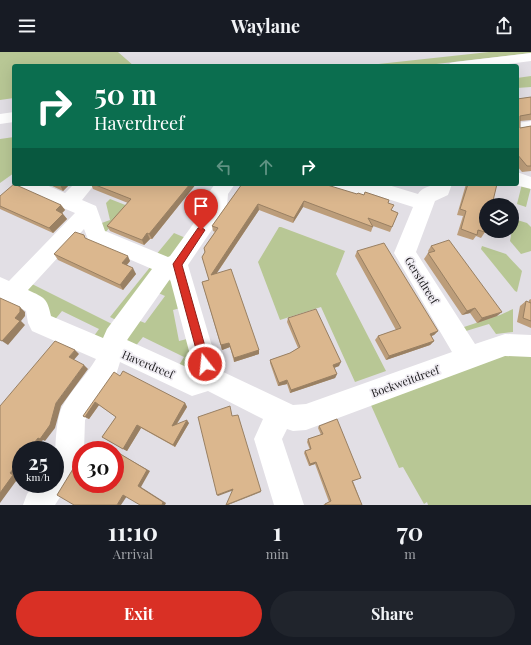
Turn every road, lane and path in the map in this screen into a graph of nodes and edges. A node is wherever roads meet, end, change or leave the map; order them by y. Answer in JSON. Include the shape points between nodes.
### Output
{"nodes":[{"id":1,"x":531,"y":57,"type":"edge"},
{"id":2,"x":472,"y":64,"type":"edge"},
{"id":3,"x":12,"y":117,"type":"edge"},
{"id":4,"x":0,"y":119,"type":"edge"},
{"id":5,"x":531,"y":126,"type":"edge"},
{"id":6,"x":519,"y":128,"type":"edge"},
{"id":7,"x":31,"y":186,"type":"edge"},
{"id":8,"x":84,"y":186,"type":"edge"},
{"id":9,"x":224,"y":186,"type":"edge"},
{"id":10,"x":346,"y":186,"type":"edge"},
{"id":11,"x":442,"y":186,"type":"edge"},
{"id":12,"x":68,"y":202,"type":"junction"},
{"id":13,"x":424,"y":203,"type":"junction"},
{"id":14,"x":89,"y":211,"type":"junction"},
{"id":15,"x":172,"y":265,"type":"junction"},
{"id":16,"x":6,"y":290,"type":"edge"},
{"id":17,"x":531,"y":346,"type":"edge"},
{"id":18,"x":111,"y":350,"type":"junction"},
{"id":19,"x":469,"y":358,"type":"junction"},
{"id":20,"x":209,"y":378,"type":"junction"},
{"id":21,"x":280,"y":414,"type":"junction"},
{"id":22,"x":64,"y":465,"type":"edge"},
{"id":23,"x":46,"y":493,"type":"edge"},
{"id":24,"x":38,"y":505,"type":"edge"},
{"id":25,"x":289,"y":505,"type":"edge"}],
"edges":[{"from":1,"to":2,"type":"street"},
{"from":3,"to":4,"type":"street"},
{"from":5,"to":6,"type":"street"},
{"from":7,"to":12,"type":"street"},
{"from":8,"to":12,"type":"street"},
{"from":9,"to":15,"type":"street","name":"Haverdreef","via":[[219,192],[218,207]]},
{"from":10,"to":13,"type":"street","via":[[359,190],[372,187]]},
{"from":11,"to":13,"type":"street","name":"Gerstdreef","via":[[441,190],[427,196]]},
{"from":12,"to":14,"type":"street"},
{"from":13,"to":19,"type":"street","name":"Gerstdreef","via":[[405,253]]},
{"from":14,"to":15,"type":"street","via":[[96,236]]},
{"from":14,"to":16,"type":"street","name":"Haverdreef"},
{"from":15,"to":18,"type":"street","name":"Haverdreef","via":[[115,337]]},
{"from":15,"to":20,"type":"street"},
{"from":16,"to":18,"type":"street","name":"Haverdreef","via":[[37,304],[40,323],[99,349]]},
{"from":17,"to":19,"type":"street","name":"Boekweitdreef","via":[[505,345]]},
{"from":18,"to":20,"type":"street","name":"Haverdreef","via":[[124,351],[192,383]]},
{"from":18,"to":22,"type":"street","name":"Haverdreef","via":[[107,366],[72,416],[70,455]]},
{"from":19,"to":21,"type":"street","name":"Boekweitdreef","via":[[306,417],[293,418]]},
{"from":20,"to":21,"type":"street","name":"Boekweitdreef"},
{"from":21,"to":25,"type":"street","via":[[268,439]]},
{"from":23,"to":24,"type":"street"}]}
